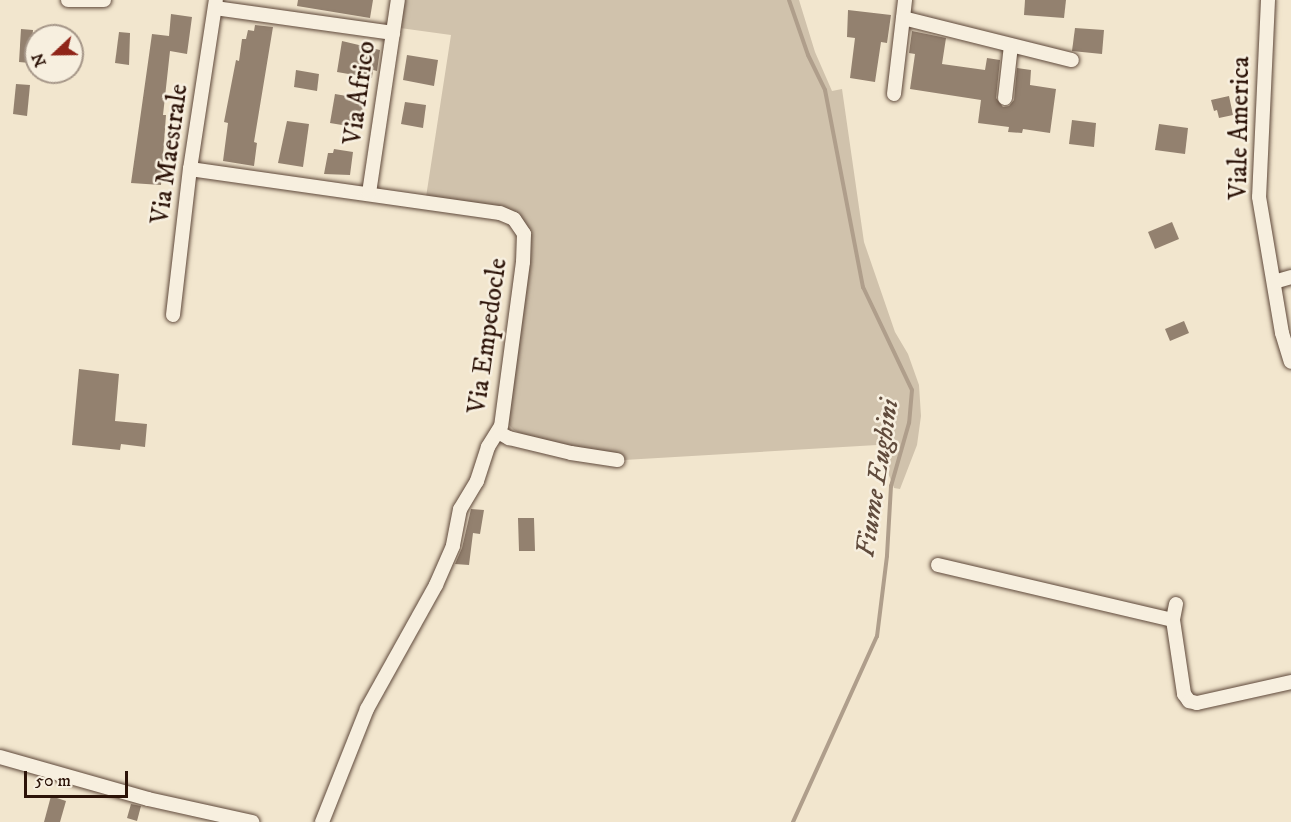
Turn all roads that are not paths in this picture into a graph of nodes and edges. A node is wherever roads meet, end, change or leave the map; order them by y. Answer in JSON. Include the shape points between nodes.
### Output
{"nodes":[{"id":1,"x":68,"y":0,"type":"edge"},
{"id":2,"x":104,"y":0,"type":"edge"},
{"id":3,"x":398,"y":0,"type":"edge"},
{"id":4,"x":905,"y":0,"type":"edge"},
{"id":5,"x":1268,"y":0,"type":"edge"},
{"id":6,"x":215,"y":4,"type":"edge"},
{"id":7,"x":903,"y":18,"type":"junction"},
{"id":8,"x":393,"y":33,"type":"junction"},
{"id":9,"x":1011,"y":45,"type":"junction"},
{"id":10,"x":1072,"y":60,"type":"dead end"},
{"id":11,"x":894,"y":94,"type":"dead end"},
{"id":12,"x":1005,"y":98,"type":"dead end"},
{"id":13,"x":190,"y":169,"type":"junction"},
{"id":14,"x":369,"y":193,"type":"junction"},
{"id":15,"x":1291,"y":277,"type":"edge"},
{"id":16,"x":1274,"y":282,"type":"junction"},
{"id":17,"x":173,"y":315,"type":"dead end"},
{"id":18,"x":1291,"y":362,"type":"edge"},
{"id":19,"x":498,"y":432,"type":"junction"},
{"id":20,"x":617,"y":460,"type":"dead end"},
{"id":21,"x":938,"y":565,"type":"dead end"},
{"id":22,"x":1176,"y":604,"type":"dead end"},
{"id":23,"x":1173,"y":620,"type":"junction"},
{"id":24,"x":1291,"y":682,"type":"edge"},
{"id":25,"x":0,"y":757,"type":"edge"},
{"id":26,"x":252,"y":822,"type":"edge"},
{"id":27,"x":322,"y":822,"type":"edge"}],
"edges":[{"from":1,"to":2,"type":"street"},
{"from":3,"to":8,"type":"street","name":"Via Africo"},
{"from":4,"to":7,"type":"street"},
{"from":5,"to":16,"type":"street","name":"Viale America","via":[[1259,197]]},
{"from":6,"to":8,"type":"street"},
{"from":6,"to":13,"type":"street","name":"Via Maestrale"},
{"from":7,"to":9,"type":"street"},
{"from":7,"to":11,"type":"street"},
{"from":8,"to":14,"type":"street","name":"Via Africo"},
{"from":9,"to":10,"type":"street"},
{"from":9,"to":12,"type":"street"},
{"from":13,"to":14,"type":"street","name":"Via Empedocle"},
{"from":13,"to":17,"type":"street","name":"Via Maestrale"},
{"from":14,"to":19,"type":"street","name":"Via Empedocle","via":[[500,213],[521,227],[524,262],[505,409]]},
{"from":15,"to":16,"type":"street"},
{"from":16,"to":18,"type":"street","name":"Viale America"},
{"from":19,"to":20,"type":"street","via":[[571,453]]},
{"from":19,"to":27,"type":"street","name":"Via Empedocle","via":[[460,509],[453,546],[436,585],[367,709]]},
{"from":21,"to":23,"type":"street"},
{"from":22,"to":23,"type":"street"},
{"from":23,"to":24,"type":"street","via":[[1184,694],[1189,701],[1197,703]]},
{"from":25,"to":26,"type":"street","via":[[148,799]]}]}
